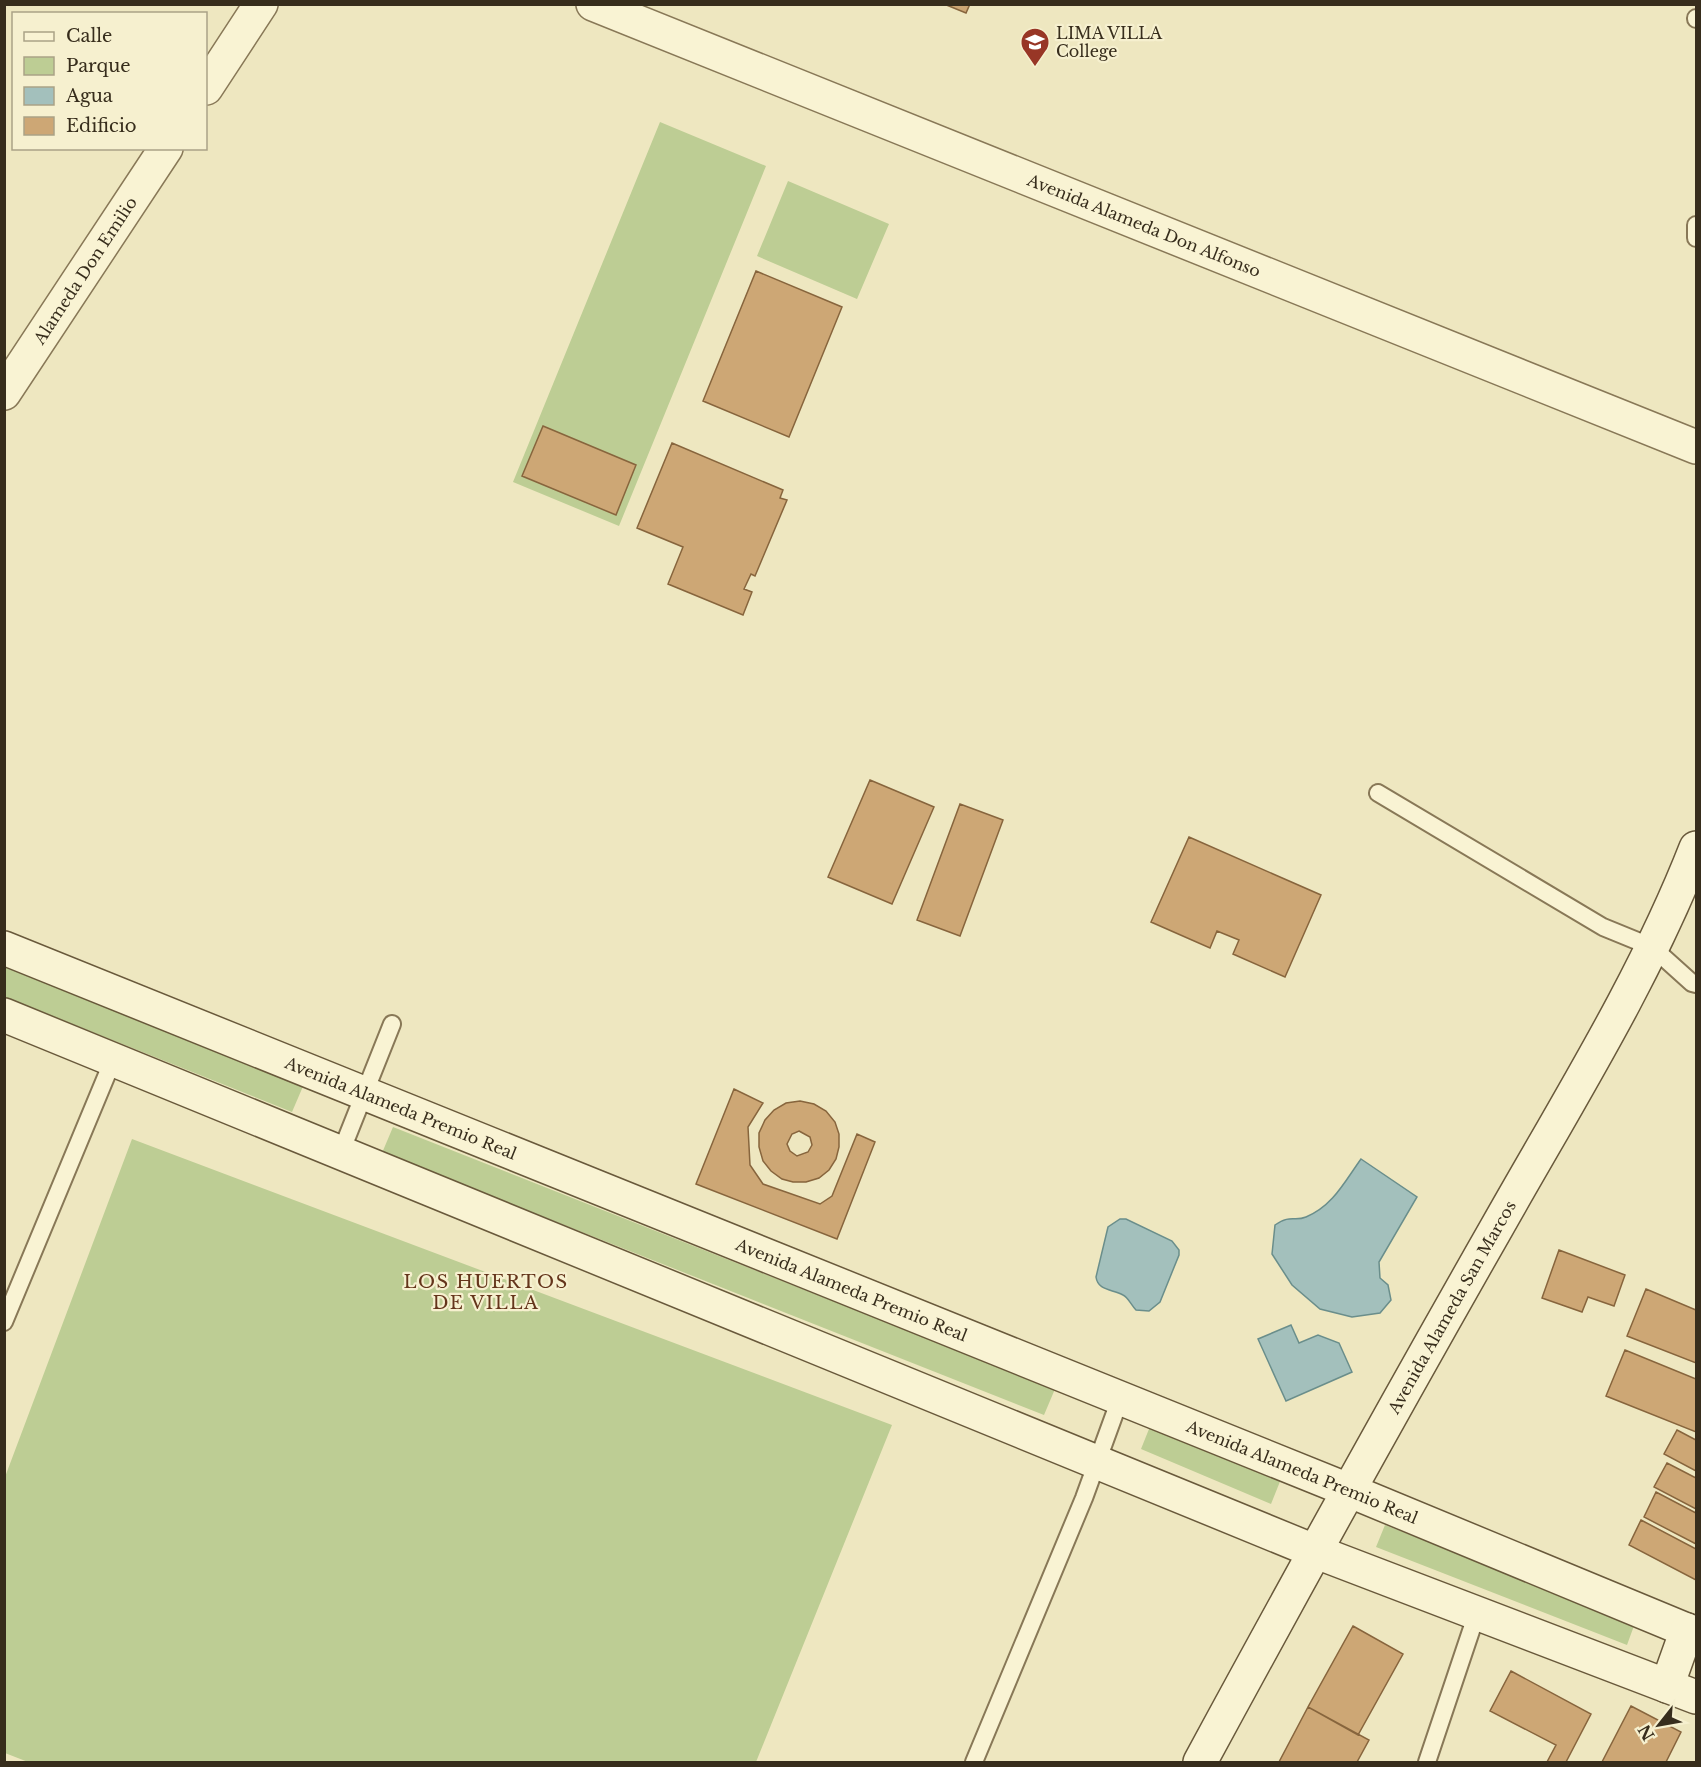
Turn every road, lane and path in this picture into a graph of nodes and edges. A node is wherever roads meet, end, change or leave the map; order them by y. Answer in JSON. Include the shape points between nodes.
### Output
{"nodes":[{"id":1,"x":261,"y":4,"type":"edge"},
{"id":2,"x":593,"y":4,"type":"edge"},
{"id":3,"x":207,"y":86,"type":"edge"},
{"id":4,"x":165,"y":150,"type":"edge"},
{"id":5,"x":1696,"y":225,"type":"edge"},
{"id":6,"x":1696,"y":238,"type":"edge"},
{"id":7,"x":4,"y":393,"type":"edge"},
{"id":8,"x":1696,"y":447,"type":"edge"},
{"id":9,"x":1378,"y":793,"type":"dead end"},
{"id":10,"x":1696,"y":848,"type":"edge"},
{"id":11,"x":1652,"y":947,"type":"junction"},
{"id":12,"x":4,"y":948,"type":"edge"},
{"id":13,"x":1696,"y":984,"type":"edge"},
{"id":14,"x":4,"y":1015,"type":"edge"},
{"id":15,"x":392,"y":1024,"type":"dead end"},
{"id":16,"x":113,"y":1060,"type":"junction"},
{"id":17,"x":365,"y":1092,"type":"junction"},
{"id":18,"x":341,"y":1152,"type":"junction"},
{"id":19,"x":4,"y":1322,"type":"edge"},
{"id":20,"x":1120,"y":1399,"type":"junction"},
{"id":21,"x":1096,"y":1461,"type":"junction"},
{"id":22,"x":1348,"y":1490,"type":"junction"},
{"id":23,"x":1314,"y":1551,"type":"junction"},
{"id":24,"x":1477,"y":1613,"type":"junction"},
{"id":25,"x":1692,"y":1632,"type":"edge"},
{"id":26,"x":1682,"y":1692,"type":"edge"},
{"id":27,"x":974,"y":1762,"type":"edge"},
{"id":28,"x":1200,"y":1762,"type":"edge"},
{"id":29,"x":1427,"y":1762,"type":"edge"}],
"edges":[{"from":1,"to":3,"type":"street"},
{"from":2,"to":8,"type":"street","name":"Avenida Alameda Don Alfonso"},
{"from":4,"to":7,"type":"street","name":"Alameda Don Emilio"},
{"from":5,"to":6,"type":"lane"},
{"from":9,"to":11,"type":"lane","via":[[1603,927]]},
{"from":10,"to":11,"type":"street","name":"Avenida Alameda San Marcos"},
{"from":11,"to":13,"type":"lane"},
{"from":11,"to":22,"type":"street","name":"Avenida Alameda San Marcos"},
{"from":12,"to":17,"type":"street","name":"Avenida Alameda Premio Real"},
{"from":14,"to":16,"type":"street"},
{"from":15,"to":17,"type":"lane"},
{"from":16,"to":18,"type":"street"},
{"from":16,"to":19,"type":"lane"},
{"from":17,"to":18,"type":"lane"},
{"from":17,"to":20,"type":"street","name":"Avenida Alameda Premio Real"},
{"from":18,"to":21,"type":"street"},
{"from":20,"to":21,"type":"lane"},
{"from":20,"to":22,"type":"street","name":"Avenida Alameda Premio Real"},
{"from":21,"to":23,"type":"street"},
{"from":21,"to":27,"type":"lane"},
{"from":22,"to":23,"type":"street","name":"Avenida Alameda San Marcos"},
{"from":22,"to":25,"type":"street","name":"Avenida Alameda Premio Real"},
{"from":23,"to":24,"type":"street"},
{"from":23,"to":28,"type":"street","name":"Avenida Alameda San Marcos"},
{"from":24,"to":26,"type":"street"},
{"from":24,"to":29,"type":"lane"},
{"from":25,"to":26,"type":"street"}]}
